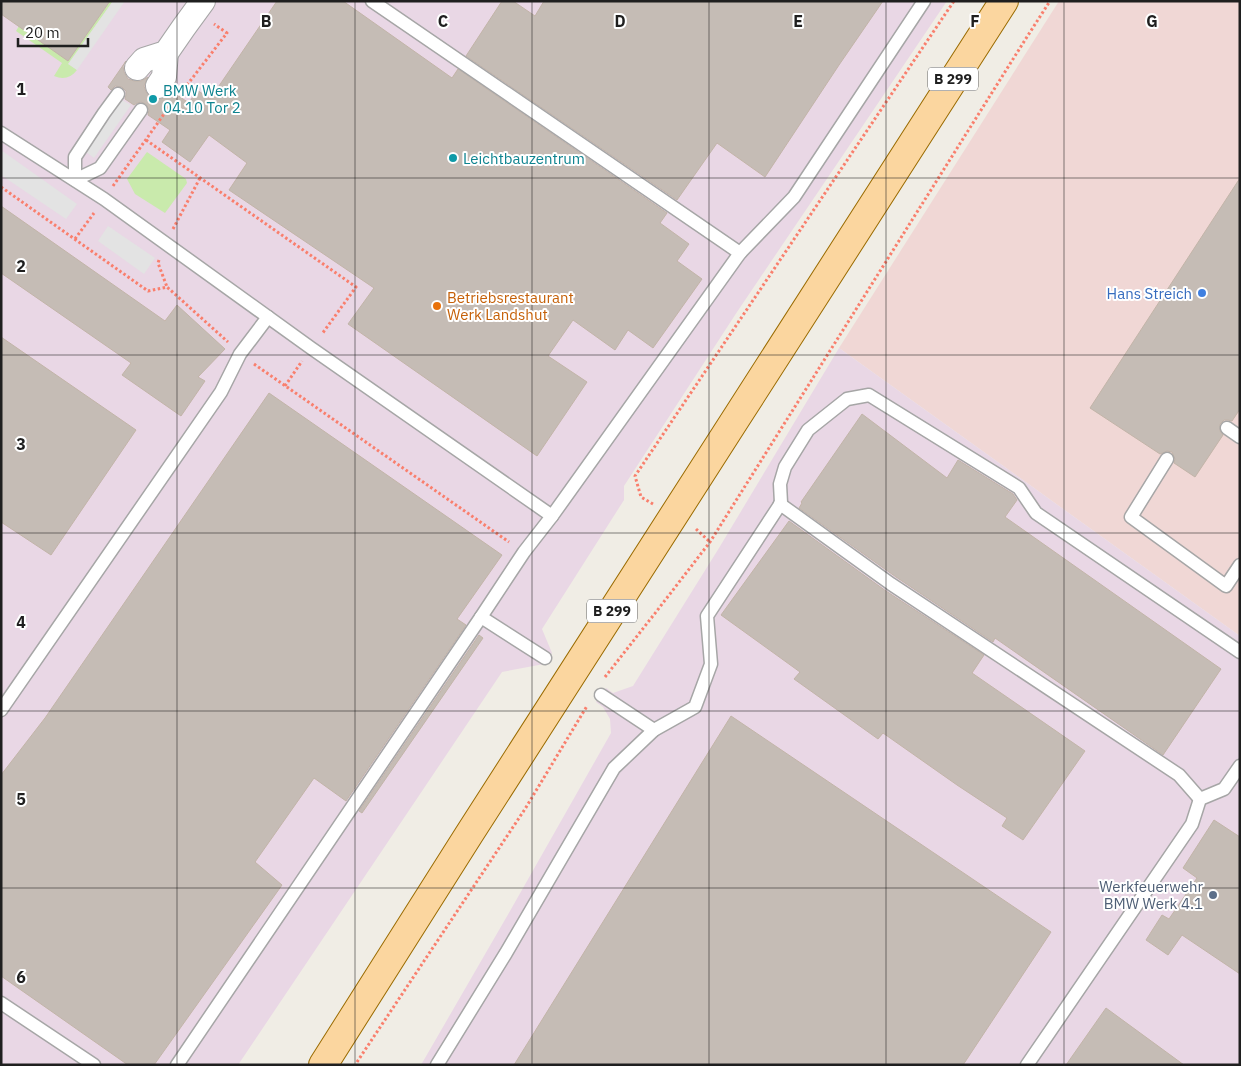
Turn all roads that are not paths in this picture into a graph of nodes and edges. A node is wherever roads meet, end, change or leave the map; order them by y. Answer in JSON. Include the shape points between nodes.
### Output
{"nodes":[{"id":1,"x":203,"y":1,"type":"edge"},
{"id":2,"x":372,"y":1,"type":"edge"},
{"id":3,"x":924,"y":1,"type":"edge"},
{"id":4,"x":1004,"y":1,"type":"edge"},
{"id":5,"x":166,"y":53,"type":"junction"},
{"id":6,"x":137,"y":68,"type":"dead end"},
{"id":7,"x":158,"y":86,"type":"dead end"},
{"id":8,"x":118,"y":94,"type":"dead end"},
{"id":9,"x":141,"y":110,"type":"dead end"},
{"id":10,"x":1,"y":133,"type":"edge"},
{"id":11,"x":75,"y":180,"type":"junction"},
{"id":12,"x":740,"y":253,"type":"junction"},
{"id":13,"x":268,"y":317,"type":"junction"},
{"id":14,"x":1227,"y":428,"type":"dead end"},
{"id":15,"x":1240,"y":437,"type":"edge"},
{"id":16,"x":1167,"y":459,"type":"dead end"},
{"id":17,"x":780,"y":504,"type":"junction"},
{"id":18,"x":552,"y":516,"type":"junction"},
{"id":19,"x":1240,"y":565,"type":"edge"},
{"id":20,"x":481,"y":617,"type":"junction"},
{"id":21,"x":1240,"y":652,"type":"edge"},
{"id":22,"x":545,"y":658,"type":"dead end"},
{"id":23,"x":602,"y":695,"type":"dead end"},
{"id":24,"x":1,"y":710,"type":"edge"},
{"id":25,"x":654,"y":730,"type":"junction"},
{"id":26,"x":1240,"y":766,"type":"edge"},
{"id":27,"x":1200,"y":798,"type":"junction"},
{"id":28,"x":1,"y":1003,"type":"edge"},
{"id":29,"x":94,"y":1065,"type":"edge"},
{"id":30,"x":177,"y":1065,"type":"edge"},
{"id":31,"x":323,"y":1065,"type":"edge"},
{"id":32,"x":437,"y":1065,"type":"edge"},
{"id":33,"x":1027,"y":1065,"type":"edge"}],
"edges":[{"from":1,"to":5,"type":"street"},
{"from":2,"to":12,"type":"lane"},
{"from":3,"to":12,"type":"lane","via":[[794,197]]},
{"from":4,"to":31,"type":"main road","number":"B 299"},
{"from":5,"to":6,"type":"street","via":[[144,60]]},
{"from":5,"to":7,"type":"street","via":[[164,77]]},
{"from":8,"to":11,"type":"lane","via":[[75,157]]},
{"from":9,"to":11,"type":"lane","via":[[100,168]]},
{"from":10,"to":11,"type":"lane"},
{"from":11,"to":13,"type":"lane"},
{"from":12,"to":18,"type":"lane"},
{"from":13,"to":18,"type":"lane"},
{"from":13,"to":24,"type":"lane","via":[[240,354],[221,392]]},
{"from":14,"to":15,"type":"lane"},
{"from":16,"to":19,"type":"lane","via":[[1131,517],[1226,586]]},
{"from":17,"to":21,"type":"lane","via":[[780,484],[785,467],[808,430],[847,399],[869,395],[1019,488],[1036,513]]},
{"from":17,"to":25,"type":"lane","via":[[707,616],[711,664],[695,707]]},
{"from":17,"to":27,"type":"lane","via":[[891,584],[1179,775]]},
{"from":18,"to":20,"type":"lane"},
{"from":20,"to":22,"type":"lane"},
{"from":20,"to":30,"type":"lane"},
{"from":23,"to":25,"type":"lane"},
{"from":25,"to":32,"type":"lane","via":[[614,768]]},
{"from":26,"to":27,"type":"lane","via":[[1224,789]]},
{"from":27,"to":33,"type":"lane","via":[[1192,824]]},
{"from":28,"to":29,"type":"lane"}]}
